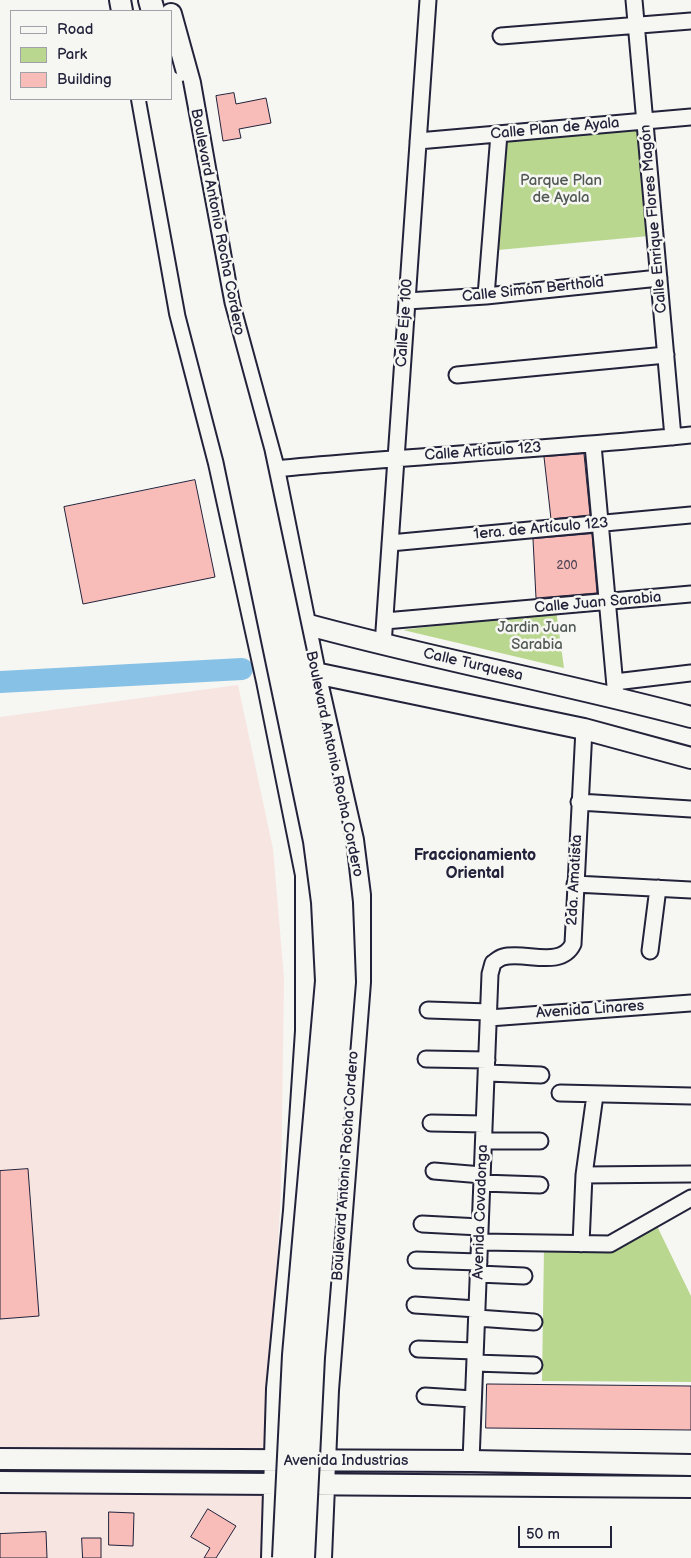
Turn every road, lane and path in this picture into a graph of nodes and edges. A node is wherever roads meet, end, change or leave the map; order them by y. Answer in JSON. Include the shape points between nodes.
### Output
{"nodes":[{"id":1,"x":428,"y":0,"type":"edge"},
{"id":2,"x":634,"y":0,"type":"edge"},
{"id":3,"x":172,"y":17,"type":"edge"},
{"id":4,"x":691,"y":21,"type":"edge"},
{"id":5,"x":637,"y":25,"type":"junction"},
{"id":6,"x":501,"y":36,"type":"dead end"},
{"id":7,"x":172,"y":88,"type":"edge"},
{"id":8,"x":142,"y":100,"type":"edge"},
{"id":9,"x":158,"y":100,"type":"edge"},
{"id":10,"x":691,"y":117,"type":"edge"},
{"id":11,"x":645,"y":121,"type":"junction"},
{"id":12,"x":500,"y":134,"type":"junction"},
{"id":13,"x":418,"y":141,"type":"junction"},
{"id":14,"x":659,"y":278,"type":"junction"},
{"id":15,"x":486,"y":296,"type":"junction"},
{"id":16,"x":407,"y":301,"type":"junction"},
{"id":17,"x":666,"y":355,"type":"junction"},
{"id":18,"x":458,"y":376,"type":"dead end"},
{"id":19,"x":691,"y":435,"type":"edge"},
{"id":20,"x":673,"y":437,"type":"junction"},
{"id":21,"x":593,"y":445,"type":"junction"},
{"id":22,"x":396,"y":457,"type":"junction"},
{"id":23,"x":274,"y":469,"type":"junction"},
{"id":24,"x":691,"y":515,"type":"edge"},
{"id":25,"x":600,"y":524,"type":"junction"},
{"id":26,"x":390,"y":543,"type":"junction"},
{"id":27,"x":294,"y":565,"type":"junction"},
{"id":28,"x":243,"y":576,"type":"junction"},
{"id":29,"x":691,"y":594,"type":"edge"},
{"id":30,"x":608,"y":602,"type":"junction"},
{"id":31,"x":385,"y":621,"type":"junction"},
{"id":32,"x":305,"y":624,"type":"junction"},
{"id":33,"x":255,"y":633,"type":"junction"},
{"id":34,"x":383,"y":645,"type":"junction"},
{"id":35,"x":315,"y":673,"type":"junction"},
{"id":36,"x":691,"y":673,"type":"edge"},
{"id":37,"x":267,"y":681,"type":"junction"},
{"id":38,"x":616,"y":689,"type":"junction"},
{"id":39,"x":691,"y":717,"type":"edge"},
{"id":40,"x":327,"y":725,"type":"junction"},
{"id":41,"x":584,"y":729,"type":"junction"},
{"id":42,"x":277,"y":735,"type":"junction"},
{"id":43,"x":691,"y":758,"type":"edge"},
{"id":44,"x":579,"y":802,"type":"junction"},
{"id":45,"x":691,"y":808,"type":"edge"},
{"id":46,"x":575,"y":884,"type":"junction"},
{"id":47,"x":658,"y":888,"type":"junction"},
{"id":48,"x":691,"y":890,"type":"edge"},
{"id":49,"x":650,"y":950,"type":"dead end"},
{"id":50,"x":493,"y":963,"type":"joint"},
{"id":51,"x":691,"y":1003,"type":"edge"},
{"id":52,"x":428,"y":1010,"type":"dead end"},
{"id":53,"x":489,"y":1015,"type":"junction"},
{"id":54,"x":426,"y":1059,"type":"dead end"},
{"id":55,"x":487,"y":1066,"type":"junction"},
{"id":56,"x":541,"y":1075,"type":"dead end"},
{"id":57,"x":560,"y":1093,"type":"dead end"},
{"id":58,"x":595,"y":1095,"type":"junction"},
{"id":59,"x":691,"y":1096,"type":"edge"},
{"id":60,"x":431,"y":1123,"type":"dead end"},
{"id":61,"x":484,"y":1124,"type":"junction"},
{"id":62,"x":484,"y":1141,"type":"junction"},
{"id":63,"x":540,"y":1141,"type":"dead end"},
{"id":64,"x":434,"y":1171,"type":"dead end"},
{"id":65,"x":691,"y":1174,"type":"edge"},
{"id":66,"x":584,"y":1175,"type":"junction"},
{"id":67,"x":482,"y":1179,"type":"junction"},
{"id":68,"x":540,"y":1185,"type":"dead end"},
{"id":69,"x":691,"y":1198,"type":"edge"},
{"id":70,"x":422,"y":1224,"type":"dead end"},
{"id":71,"x":480,"y":1235,"type":"junction"},
{"id":72,"x":581,"y":1244,"type":"junction"},
{"id":73,"x":416,"y":1260,"type":"dead end"},
{"id":74,"x":479,"y":1268,"type":"junction"},
{"id":75,"x":524,"y":1276,"type":"dead end"},
{"id":76,"x":415,"y":1305,"type":"dead end"},
{"id":77,"x":477,"y":1314,"type":"junction"},
{"id":78,"x":534,"y":1322,"type":"dead end"},
{"id":79,"x":418,"y":1349,"type":"dead end"},
{"id":80,"x":475,"y":1357,"type":"junction"},
{"id":81,"x":534,"y":1365,"type":"dead end"},
{"id":82,"x":277,"y":1389,"type":"junction"},
{"id":83,"x":328,"y":1390,"type":"junction"},
{"id":84,"x":425,"y":1396,"type":"dead end"},
{"id":85,"x":474,"y":1399,"type":"junction"},
{"id":86,"x":276,"y":1425,"type":"junction"},
{"id":87,"x":326,"y":1426,"type":"junction"},
{"id":88,"x":0,"y":1459,"type":"edge"},
{"id":89,"x":235,"y":1460,"type":"junction"},
{"id":90,"x":275,"y":1460,"type":"junction"},
{"id":91,"x":326,"y":1461,"type":"junction"},
{"id":92,"x":359,"y":1461,"type":"junction"},
{"id":93,"x":471,"y":1461,"type":"junction"},
{"id":94,"x":691,"y":1465,"type":"edge"},
{"id":95,"x":0,"y":1482,"type":"edge"},
{"id":96,"x":220,"y":1483,"type":"junction"},
{"id":97,"x":274,"y":1483,"type":"junction"},
{"id":98,"x":325,"y":1483,"type":"junction"},
{"id":99,"x":369,"y":1483,"type":"junction"},
{"id":100,"x":691,"y":1487,"type":"edge"},
{"id":101,"x":322,"y":1532,"type":"junction"},
{"id":102,"x":272,"y":1534,"type":"junction"},
{"id":103,"x":272,"y":1558,"type":"edge"},
{"id":104,"x":284,"y":1558,"type":"edge"},
{"id":105,"x":303,"y":1558,"type":"edge"},
{"id":106,"x":321,"y":1558,"type":"edge"}],
"edges":[{"from":1,"to":13,"type":"street","name":"Calle Eje 100"},
{"from":2,"to":5,"type":"street","name":"Calle Enrique Flores Magón"},
{"from":3,"to":23,"type":"main road","name":"Boulevard Antonio Rocha Cordero","via":[[190,83],[230,304]]},
{"from":4,"to":5,"type":"street"},
{"from":5,"to":6,"type":"street"},
{"from":5,"to":11,"type":"street","name":"Calle Enrique Flores Magón"},
{"from":7,"to":105,"type":"highway","name":"Boulevard Antonio Rocha Cordero","bridge":true,"via":[[213,307],[253,454],[320,771],[334,841],[341,903],[344,982],[313,1357]]},
{"from":8,"to":28,"type":"main road","via":[[180,313],[212,435]]},
{"from":9,"to":104,"type":"highway","bridge":true,"via":[[197,312],[235,458],[316,841],[323,892],[327,981],[294,1355]]},
{"from":10,"to":11,"type":"street","name":"Calle Plan de Ayala"},
{"from":11,"to":12,"type":"street","name":"Calle Plan de Ayala"},
{"from":11,"to":14,"type":"street","name":"Calle Enrique Flores Magón"},
{"from":12,"to":13,"type":"street","name":"Calle Plan de Ayala"},
{"from":12,"to":15,"type":"street"},
{"from":13,"to":16,"type":"street","name":"Calle Eje 100"},
{"from":14,"to":15,"type":"street","name":"Calle Simón Berthold"},
{"from":14,"to":17,"type":"street","name":"Calle Enrique Flores Magón"},
{"from":15,"to":16,"type":"street","name":"Calle Simón Berthold"},
{"from":16,"to":22,"type":"street","name":"Calle Eje 100"},
{"from":17,"to":18,"type":"street"},
{"from":17,"to":20,"type":"street","name":"Calle Enrique Flores Magón"},
{"from":19,"to":20,"type":"street","name":"Calle Artículo 123"},
{"from":20,"to":21,"type":"street","name":"Calle Artículo 123"},
{"from":21,"to":22,"type":"street","name":"Calle Artículo 123"},
{"from":21,"to":25,"type":"street"},
{"from":22,"to":23,"type":"street","name":"Calle Artículo 123"},
{"from":22,"to":26,"type":"street","name":"Calle Eje 100"},
{"from":23,"to":27,"type":"main road","name":"Boulevard Antonio Rocha Cordero"},
{"from":24,"to":25,"type":"street","name":"1era. de Artículo 123"},
{"from":25,"to":26,"type":"street","name":"1era. de Artículo 123"},
{"from":25,"to":30,"type":"street"},
{"from":26,"to":31,"type":"street","name":"Calle Eje 100"},
{"from":27,"to":28,"type":"main road","via":[[292,581],[275,596],[253,591]]},
{"from":27,"to":32,"type":"main road","name":"Boulevard Antonio Rocha Cordero"},
{"from":28,"to":33,"type":"main road"},
{"from":29,"to":30,"type":"street","name":"Calle Juan Sarabia"},
{"from":30,"to":31,"type":"street","name":"Calle Juan Sarabia"},
{"from":30,"to":38,"type":"street"},
{"from":31,"to":34,"type":"street","name":"Calle Eje 100"},
{"from":32,"to":33,"type":"main road","name":"Calle Turquesa"},
{"from":32,"to":34,"type":"main road","name":"Calle Turquesa"},
{"from":32,"to":35,"type":"main road","name":"Boulevard Antonio Rocha Cordero"},
{"from":33,"to":37,"type":"main road"},
{"from":34,"to":38,"type":"main road","name":"Calle Turquesa"},
{"from":35,"to":37,"type":"main road"},
{"from":35,"to":40,"type":"main road","name":"Boulevard Antonio Rocha Cordero"},
{"from":35,"to":41,"type":"main road"},
{"from":36,"to":38,"type":"street"},
{"from":37,"to":42,"type":"main road"},
{"from":38,"to":39,"type":"main road","name":"Calle Turquesa"},
{"from":40,"to":42,"type":"main road","via":[[314,709],[297,708],[283,716]]},
{"from":40,"to":83,"type":"main road","name":"Boulevard Antonio Rocha Cordero","via":[[356,858],[362,953]]},
{"from":41,"to":43,"type":"main road"},
{"from":41,"to":44,"type":"street","name":"2da. Amatista"},
{"from":42,"to":82,"type":"main road","via":[[306,875],[307,981],[294,1211]]},
{"from":44,"to":45,"type":"street"},
{"from":44,"to":46,"type":"street","name":"2da. Amatista"},
{"from":46,"to":47,"type":"street"},
{"from":46,"to":50,"type":"street","name":"2da. Amatista","via":[[573,944],[569,952],[560,957],[502,957]]},
{"from":47,"to":48,"type":"street"},
{"from":47,"to":49,"type":"street"},
{"from":50,"to":53,"type":"street","name":"Avenida Covadonga"},
{"from":51,"to":53,"type":"street","name":"Avenida Linares"},
{"from":52,"to":53,"type":"street","name":"Avenida Linares"},
{"from":53,"to":55,"type":"street","name":"Avenida Covadonga"},
{"from":54,"to":55,"type":"street"},
{"from":55,"to":56,"type":"street"},
{"from":55,"to":61,"type":"street","name":"Avenida Covadonga"},
{"from":57,"to":58,"type":"street"},
{"from":58,"to":59,"type":"street"},
{"from":58,"to":66,"type":"street"},
{"from":60,"to":61,"type":"street"},
{"from":61,"to":62,"type":"street","name":"Avenida Covadonga"},
{"from":62,"to":63,"type":"street"},
{"from":62,"to":67,"type":"street","name":"Avenida Covadonga"},
{"from":64,"to":67,"type":"street"},
{"from":65,"to":66,"type":"street"},
{"from":66,"to":72,"type":"street"},
{"from":67,"to":68,"type":"street"},
{"from":67,"to":71,"type":"street","name":"Avenida Covadonga"},
{"from":69,"to":72,"type":"street","via":[[610,1244]]},
{"from":70,"to":71,"type":"street"},
{"from":71,"to":72,"type":"street"},
{"from":71,"to":74,"type":"street","name":"Avenida Covadonga"},
{"from":73,"to":74,"type":"street"},
{"from":74,"to":75,"type":"street"},
{"from":74,"to":77,"type":"street","name":"Avenida Covadonga"},
{"from":76,"to":77,"type":"street"},
{"from":77,"to":78,"type":"street"},
{"from":77,"to":80,"type":"street","name":"Avenida Covadonga"},
{"from":79,"to":80,"type":"street"},
{"from":80,"to":81,"type":"street"},
{"from":80,"to":85,"type":"street","name":"Avenida Covadonga"},
{"from":82,"to":83,"type":"main road","via":[[286,1411],[305,1420],[322,1410]]},
{"from":82,"to":86,"type":"main road"},
{"from":83,"to":87,"type":"main road","name":"Boulevard Antonio Rocha Cordero"},
{"from":84,"to":85,"type":"street"},
{"from":85,"to":93,"type":"street","name":"Avenida Covadonga"},
{"from":86,"to":89,"type":"main road","via":[[265,1447]]},
{"from":86,"to":90,"type":"main road"},
{"from":87,"to":91,"type":"main road","name":"Boulevard Antonio Rocha Cordero"},
{"from":87,"to":92,"type":"main road","via":[[340,1447]]},
{"from":88,"to":89,"type":"main road","name":"Avenida Industrias"},
{"from":89,"to":90,"type":"main road","name":"Avenida Industrias"},
{"from":90,"to":91,"type":"main road","name":"Avenida Industrias"},
{"from":90,"to":97,"type":"main road"},
{"from":91,"to":92,"type":"main road","name":"Avenida Industrias"},
{"from":91,"to":98,"type":"main road","name":"Boulevard Antonio Rocha Cordero"},
{"from":92,"to":93,"type":"main road","name":"Avenida Industrias"},
{"from":93,"to":94,"type":"main road","name":"Avenida Industrias"},
{"from":95,"to":96,"type":"main road","name":"Avenida Industrias"},
{"from":96,"to":97,"type":"main road","name":"Avenida Industrias"},
{"from":96,"to":102,"type":"main road","via":[[231,1483],[259,1501],[270,1518]]},
{"from":97,"to":98,"type":"main road","name":"Avenida Industrias"},
{"from":97,"to":102,"type":"main road"},
{"from":98,"to":99,"type":"main road","name":"Avenida Industrias"},
{"from":98,"to":101,"type":"main road","name":"Boulevard Antonio Rocha Cordero"},
{"from":99,"to":100,"type":"main road","name":"Avenida Industrias"},
{"from":99,"to":101,"type":"main road","via":[[345,1488],[336,1496],[330,1504]]},
{"from":101,"to":102,"type":"main road","via":[[310,1514],[297,1509],[281,1515]]},
{"from":101,"to":106,"type":"main road","name":"Boulevard Antonio Rocha Cordero"},
{"from":102,"to":103,"type":"main road"}]}
